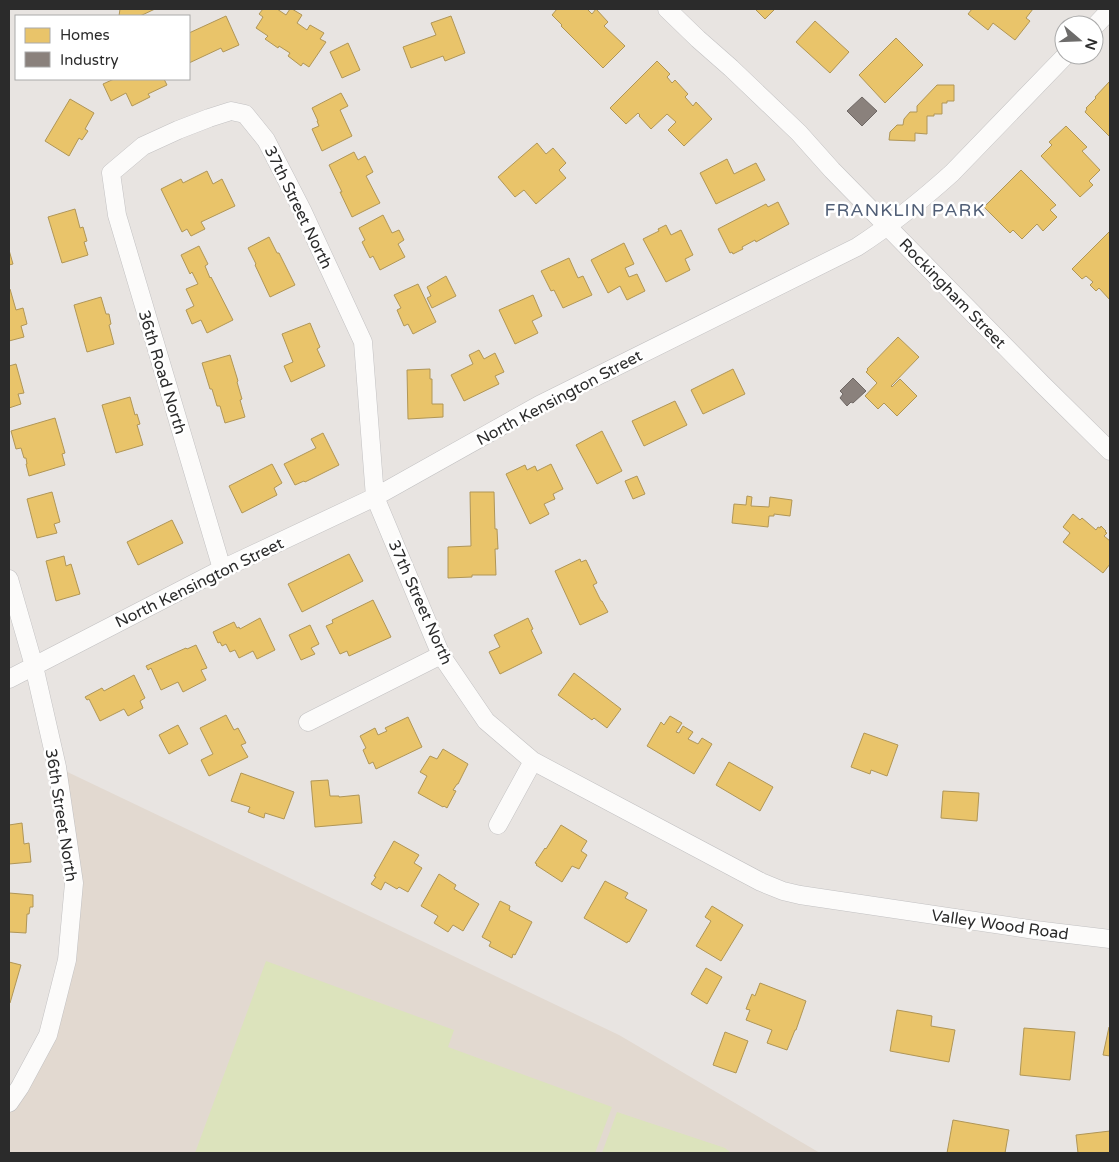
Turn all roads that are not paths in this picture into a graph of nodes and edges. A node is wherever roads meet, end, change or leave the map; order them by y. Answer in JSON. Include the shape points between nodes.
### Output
{"nodes":[{"id":1,"x":667,"y":9,"type":"edge"},
{"id":2,"x":1056,"y":65,"type":"edge"},
{"id":3,"x":245,"y":114,"type":"joint"},
{"id":4,"x":888,"y":226,"type":"junction"},
{"id":5,"x":1110,"y":451,"type":"edge"},
{"id":6,"x":376,"y":497,"type":"junction"},
{"id":7,"x":222,"y":569,"type":"junction"},
{"id":8,"x":9,"y":578,"type":"edge"},
{"id":9,"x":441,"y":654,"type":"junction"},
{"id":10,"x":34,"y":666,"type":"junction"},
{"id":11,"x":9,"y":679,"type":"edge"},
{"id":12,"x":308,"y":722,"type":"dead end"},
{"id":13,"x":533,"y":761,"type":"junction"},
{"id":14,"x":498,"y":825,"type":"dead end"},
{"id":15,"x":890,"y":908,"type":"joint"},
{"id":16,"x":1110,"y":939,"type":"edge"},
{"id":17,"x":9,"y":1103,"type":"edge"}],
"edges":[{"from":1,"to":4,"type":"street","name":"Rockingham Street","via":[[799,133]]},
{"from":2,"to":4,"type":"street","name":"North Kensington Street","via":[[952,173]]},
{"from":3,"to":6,"type":"street","name":"37th Street North","via":[[266,140],[363,342]]},
{"from":3,"to":7,"type":"street","name":"36th Road North","via":[[231,111],[178,130],[143,146],[111,173],[116,215]]},
{"from":4,"to":5,"type":"street","name":"Rockingham Street"},
{"from":4,"to":6,"type":"street","name":"North Kensington Street","via":[[858,247],[539,405]]},
{"from":6,"to":7,"type":"street","name":"North Kensington Street"},
{"from":6,"to":9,"type":"street","name":"37th Street North"},
{"from":7,"to":10,"type":"street","name":"North Kensington Street"},
{"from":8,"to":10,"type":"street","name":"36th Street North"},
{"from":9,"to":12,"type":"street"},
{"from":9,"to":13,"type":"street","name":"37th Street North","via":[[486,721]]},
{"from":10,"to":11,"type":"street","name":"North Kensington Street"},
{"from":10,"to":17,"type":"street","name":"36th Street North","via":[[57,767],[74,883],[67,960],[48,1035]]},
{"from":13,"to":14,"type":"street"},
{"from":13,"to":15,"type":"street","name":"37th Street North","via":[[761,882],[800,895]]},
{"from":15,"to":16,"type":"street","name":"Valley Wood Road"}]}
